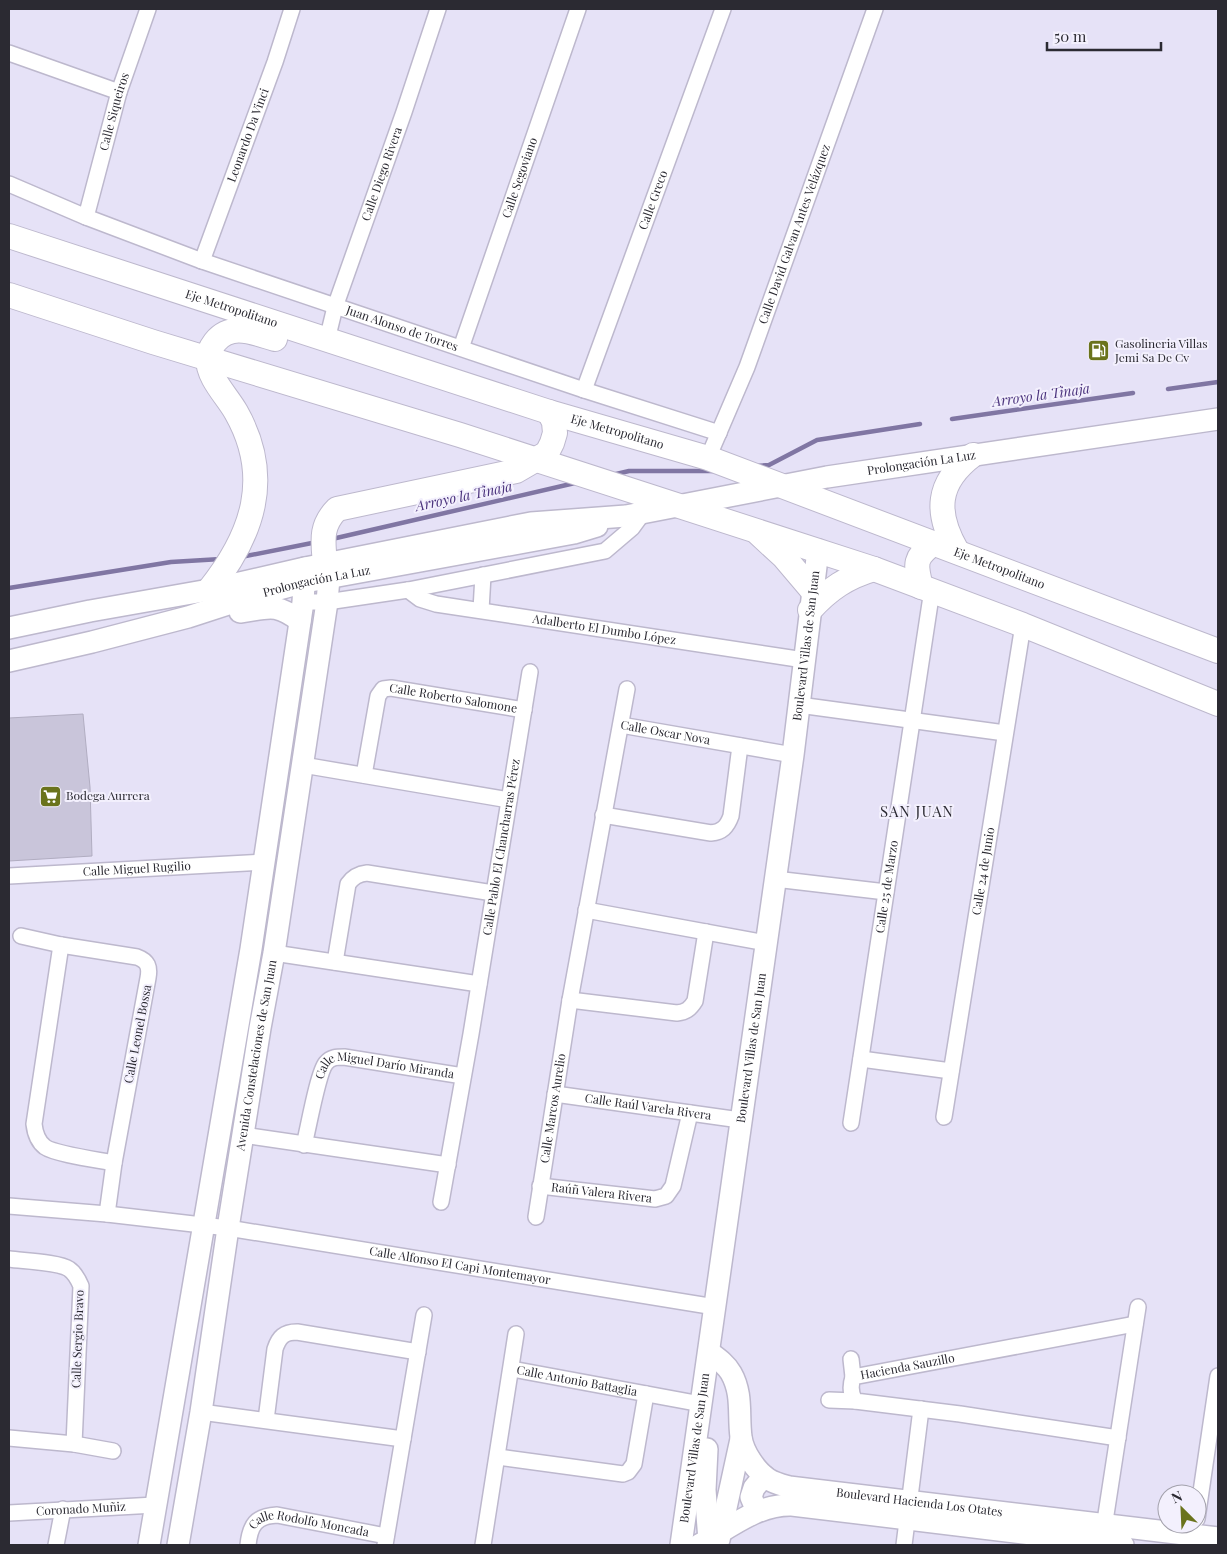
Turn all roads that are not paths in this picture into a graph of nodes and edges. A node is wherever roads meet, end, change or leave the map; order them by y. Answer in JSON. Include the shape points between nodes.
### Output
{"nodes":[{"id":1,"x":148,"y":9,"type":"edge"},
{"id":2,"x":292,"y":9,"type":"edge"},
{"id":3,"x":438,"y":9,"type":"edge"},
{"id":4,"x":578,"y":9,"type":"edge"},
{"id":5,"x":723,"y":9,"type":"edge"},
{"id":6,"x":875,"y":9,"type":"edge"},
{"id":7,"x":9,"y":53,"type":"edge"},
{"id":8,"x":119,"y":92,"type":"junction"},
{"id":9,"x":9,"y":184,"type":"edge"},
{"id":10,"x":86,"y":217,"type":"junction"},
{"id":11,"x":9,"y":236,"type":"edge"},
{"id":12,"x":202,"y":261,"type":"junction"},
{"id":13,"x":9,"y":295,"type":"edge"},
{"id":14,"x":335,"y":307,"type":"junction"},
{"id":15,"x":326,"y":340,"type":"junction"},
{"id":16,"x":461,"y":348,"type":"junction"},
{"id":17,"x":208,"y":358,"type":"junction"},
{"id":18,"x":584,"y":390,"type":"junction"},
{"id":19,"x":549,"y":412,"type":"junction"},
{"id":20,"x":1218,"y":419,"type":"edge"},
{"id":21,"x":719,"y":433,"type":"junction"},
{"id":22,"x":973,"y":455,"type":"junction"},
{"id":23,"x":718,"y":462,"type":"junction"},
{"id":24,"x":548,"y":463,"type":"junction"},
{"id":25,"x":784,"y":486,"type":"junction"},
{"id":26,"x":679,"y":505,"type":"junction"},
{"id":27,"x":634,"y":514,"type":"junction"},
{"id":28,"x":752,"y":528,"type":"junction"},
{"id":29,"x":934,"y":543,"type":"junction"},
{"id":30,"x":818,"y":550,"type":"junction"},
{"id":31,"x":957,"y":551,"type":"junction"},
{"id":32,"x":874,"y":569,"type":"junction"},
{"id":33,"x":483,"y":575,"type":"junction"},
{"id":34,"x":313,"y":581,"type":"junction"},
{"id":35,"x":927,"y":588,"type":"junction"},
{"id":36,"x":209,"y":590,"type":"junction"},
{"id":37,"x":408,"y":590,"type":"junction"},
{"id":38,"x":811,"y":600,"type":"junction"},
{"id":39,"x":327,"y":602,"type":"junction"},
{"id":40,"x":481,"y":610,"type":"junction"},
{"id":41,"x":188,"y":617,"type":"junction"},
{"id":42,"x":1022,"y":624,"type":"junction"},
{"id":43,"x":9,"y":628,"type":"edge"},
{"id":44,"x":1218,"y":651,"type":"edge"},
{"id":45,"x":804,"y":660,"type":"junction"},
{"id":46,"x":9,"y":661,"type":"edge"},
{"id":47,"x":530,"y":672,"type":"dead end"},
{"id":48,"x":627,"y":689,"type":"dead end"},
{"id":49,"x":1218,"y":704,"type":"edge"},
{"id":50,"x":800,"y":705,"type":"junction"},
{"id":51,"x":524,"y":710,"type":"junction"},
{"id":52,"x":913,"y":719,"type":"junction"},
{"id":53,"x":621,"y":725,"type":"junction"},
{"id":54,"x":1005,"y":733,"type":"junction"},
{"id":55,"x":740,"y":746,"type":"junction"},
{"id":56,"x":793,"y":755,"type":"junction"},
{"id":57,"x":302,"y":765,"type":"junction"},
{"id":58,"x":364,"y":775,"type":"junction"},
{"id":59,"x":509,"y":800,"type":"junction"},
{"id":60,"x":604,"y":815,"type":"junction"},
{"id":61,"x":264,"y":862,"type":"junction"},
{"id":62,"x":594,"y":865,"type":"joint"},
{"id":63,"x":9,"y":876,"type":"edge"},
{"id":64,"x":775,"y":879,"type":"junction"},
{"id":65,"x":886,"y":892,"type":"junction"},
{"id":66,"x":493,"y":893,"type":"junction"},
{"id":67,"x":586,"y":910,"type":"junction"},
{"id":68,"x":706,"y":932,"type":"junction"},
{"id":69,"x":21,"y":936,"type":"dead end"},
{"id":70,"x":766,"y":943,"type":"junction"},
{"id":71,"x":61,"y":945,"type":"junction"},
{"id":72,"x":274,"y":953,"type":"junction"},
{"id":73,"x":335,"y":962,"type":"junction"},
{"id":74,"x":478,"y":984,"type":"junction"},
{"id":75,"x":570,"y":1000,"type":"junction"},
{"id":76,"x":470,"y":1034,"type":"joint"},
{"id":77,"x":860,"y":1059,"type":"junction"},
{"id":78,"x":951,"y":1071,"type":"junction"},
{"id":79,"x":463,"y":1076,"type":"junction"},
{"id":80,"x":555,"y":1094,"type":"junction"},
{"id":81,"x":690,"y":1113,"type":"junction"},
{"id":82,"x":944,"y":1118,"type":"dead end"},
{"id":83,"x":740,"y":1120,"type":"junction"},
{"id":84,"x":851,"y":1123,"type":"dead end"},
{"id":85,"x":243,"y":1135,"type":"junction"},
{"id":86,"x":304,"y":1145,"type":"junction"},
{"id":87,"x":114,"y":1163,"type":"junction"},
{"id":88,"x":448,"y":1165,"type":"junction"},
{"id":89,"x":540,"y":1186,"type":"junction"},
{"id":90,"x":441,"y":1202,"type":"dead end"},
{"id":91,"x":9,"y":1206,"type":"edge"},
{"id":92,"x":107,"y":1214,"type":"junction"},
{"id":93,"x":536,"y":1217,"type":"dead end"},
{"id":94,"x":204,"y":1224,"type":"junction"},
{"id":95,"x":228,"y":1228,"type":"junction"},
{"id":96,"x":9,"y":1259,"type":"edge"},
{"id":97,"x":715,"y":1307,"type":"junction"},
{"id":98,"x":1138,"y":1307,"type":"dead end"},
{"id":99,"x":424,"y":1315,"type":"dead end"},
{"id":100,"x":1135,"y":1324,"type":"junction"},
{"id":101,"x":516,"y":1334,"type":"dead end"},
{"id":102,"x":418,"y":1352,"type":"junction"},
{"id":103,"x":709,"y":1352,"type":"junction"},
{"id":104,"x":851,"y":1359,"type":"dead end"},
{"id":105,"x":512,"y":1369,"type":"junction"},
{"id":106,"x":1218,"y":1376,"type":"edge"},
{"id":107,"x":853,"y":1377,"type":"junction"},
{"id":108,"x":646,"y":1394,"type":"junction"},
{"id":109,"x":829,"y":1400,"type":"dead end"},
{"id":110,"x":855,"y":1401,"type":"junction"},
{"id":111,"x":700,"y":1404,"type":"junction"},
{"id":112,"x":921,"y":1409,"type":"junction"},
{"id":113,"x":201,"y":1412,"type":"junction"},
{"id":114,"x":266,"y":1420,"type":"junction"},
{"id":115,"x":9,"y":1438,"type":"edge"},
{"id":116,"x":1118,"y":1438,"type":"junction"},
{"id":117,"x":403,"y":1439,"type":"junction"},
{"id":118,"x":741,"y":1439,"type":"junction"},
{"id":119,"x":74,"y":1444,"type":"junction"},
{"id":120,"x":113,"y":1451,"type":"dead end"},
{"id":121,"x":498,"y":1457,"type":"junction"},
{"id":122,"x":764,"y":1476,"type":"junction"},
{"id":123,"x":1202,"y":1484,"type":"edge"},
{"id":124,"x":155,"y":1505,"type":"junction"},
{"id":125,"x":63,"y":1509,"type":"junction"},
{"id":126,"x":908,"y":1510,"type":"junction"},
{"id":127,"x":757,"y":1511,"type":"junction"},
{"id":128,"x":9,"y":1512,"type":"edge"},
{"id":129,"x":1157,"y":1529,"type":"edge"},
{"id":130,"x":1207,"y":1532,"type":"edge"},
{"id":131,"x":1103,"y":1533,"type":"junction"},
{"id":132,"x":1003,"y":1538,"type":"edge"},
{"id":133,"x":1218,"y":1538,"type":"edge"},
{"id":134,"x":386,"y":1541,"type":"edge"},
{"id":135,"x":711,"y":1542,"type":"edge"},
{"id":136,"x":56,"y":1545,"type":"edge"},
{"id":137,"x":149,"y":1545,"type":"edge"},
{"id":138,"x":178,"y":1545,"type":"edge"},
{"id":139,"x":248,"y":1545,"type":"edge"},
{"id":140,"x":483,"y":1545,"type":"edge"},
{"id":141,"x":681,"y":1545,"type":"edge"},
{"id":142,"x":904,"y":1545,"type":"edge"},
{"id":143,"x":1123,"y":1545,"type":"edge"}],
"edges":[{"from":1,"to":8,"type":"street","name":"Calle Siqueiros"},
{"from":2,"to":12,"type":"street","name":"Leonardo Da Vinci"},
{"from":3,"to":14,"type":"street","name":"Calle Diego Rivera"},
{"from":4,"to":16,"type":"street","name":"Calle Segoviano"},
{"from":5,"to":18,"type":"street","name":"Calle Greco"},
{"from":6,"to":21,"type":"street","name":"Calle David Galvan Antes Velázquez","via":[[747,367]]},
{"from":7,"to":8,"type":"street"},
{"from":8,"to":10,"type":"street","name":"Calle Siqueiros"},
{"from":9,"to":10,"type":"street","name":"Juan Alonso de Torres"},
{"from":10,"to":12,"type":"street","name":"Juan Alonso de Torres"},
{"from":11,"to":15,"type":"main road","name":"Eje Metropolitano"},
{"from":12,"to":14,"type":"street","name":"Juan Alonso de Torres"},
{"from":13,"to":17,"type":"main road"},
{"from":14,"to":15,"type":"street","name":"Calle Diego Rivera"},
{"from":14,"to":16,"type":"street","name":"Juan Alonso de Torres"},
{"from":15,"to":17,"type":"main road","via":[[312,345],[292,344],[244,330],[232,330],[221,335],[211,346]]},
{"from":15,"to":19,"type":"main road","name":"Eje Metropolitano"},
{"from":16,"to":18,"type":"street","name":"Juan Alonso de Torres"},
{"from":17,"to":24,"type":"main road"},
{"from":17,"to":36,"type":"main road","via":[[212,375],[237,413],[246,434],[254,459],[256,484],[253,507],[235,555]]},
{"from":18,"to":21,"type":"street","name":"Juan Alonso de Torres"},
{"from":19,"to":23,"type":"main road","name":"Eje Metropolitano"},
{"from":19,"to":24,"type":"main road","via":[[555,432],[546,453]]},
{"from":20,"to":22,"type":"street","name":"Prolongación La Luz"},
{"from":21,"to":23,"type":"street","name":"Calle David Galvan Antes Velázquez"},
{"from":22,"to":25,"type":"street","name":"Prolongación La Luz"},
{"from":22,"to":31,"type":"main road","via":[[951,477],[944,491],[943,522]]},
{"from":23,"to":25,"type":"main road","name":"Eje Metropolitano"},
{"from":24,"to":26,"type":"main road"},
{"from":24,"to":34,"type":"main road","via":[[337,508],[328,517],[324,529]]},
{"from":25,"to":26,"type":"street","name":"Prolongación La Luz"},
{"from":25,"to":29,"type":"main road","name":"Eje Metropolitano"},
{"from":26,"to":27,"type":"street","name":"Prolongación La Luz"},
{"from":26,"to":28,"type":"main road"},
{"from":27,"to":33,"type":"street","via":[[632,528],[605,551]]},
{"from":27,"to":34,"type":"street","name":"Prolongación La Luz","via":[[531,523]]},
{"from":28,"to":30,"type":"main road"},
{"from":28,"to":38,"type":"main road","via":[[784,557]]},
{"from":29,"to":31,"type":"main road","name":"Eje Metropolitano"},
{"from":29,"to":35,"type":"main road","via":[[922,551],[916,569]]},
{"from":30,"to":32,"type":"main road"},
{"from":30,"to":38,"type":"street","name":"Boulevard Villas de San Juan"},
{"from":31,"to":44,"type":"main road","name":"Eje Metropolitano"},
{"from":32,"to":35,"type":"main road"},
{"from":32,"to":38,"type":"main road","via":[[855,575]]},
{"from":33,"to":37,"type":"street"},
{"from":33,"to":40,"type":"street"},
{"from":34,"to":36,"type":"street","name":"Prolongación La Luz"},
{"from":34,"to":39,"type":"street","name":"Avenida Constelaciones de San Juan"},
{"from":34,"to":41,"type":"street","name":"Prolongación La Luz"},
{"from":34,"to":41,"type":"street","via":[[284,610],[266,607]]},
{"from":34,"to":61,"type":"street","name":"Avenida Constelaciones de San Juan"},
{"from":35,"to":42,"type":"main road"},
{"from":35,"to":52,"type":"street","name":"Calle 25 de Marzo"},
{"from":36,"to":43,"type":"street","name":"Prolongación La Luz"},
{"from":37,"to":39,"type":"street"},
{"from":37,"to":40,"type":"street","name":"Adalberto El Dumbo López","via":[[420,599],[436,604]]},
{"from":38,"to":45,"type":"street","name":"Boulevard Villas de San Juan"},
{"from":39,"to":57,"type":"street","name":"Avenida Constelaciones de San Juan"},
{"from":40,"to":45,"type":"street","name":"Adalberto El Dumbo López"},
{"from":41,"to":46,"type":"street","name":"Prolongación La Luz"},
{"from":42,"to":49,"type":"main road"},
{"from":42,"to":54,"type":"street","name":"Calle 24 de Junio"},
{"from":45,"to":50,"type":"street","name":"Boulevard Villas de San Juan"},
{"from":47,"to":51,"type":"street","name":"Calle Pablo El Chancharras Pérez"},
{"from":48,"to":53,"type":"street"},
{"from":50,"to":52,"type":"street"},
{"from":50,"to":56,"type":"street","name":"Boulevard Villas de San Juan"},
{"from":51,"to":58,"type":"street","name":"Calle Roberto Salomone","via":[[383,689],[378,696]]},
{"from":51,"to":59,"type":"street","name":"Calle Pablo El Chancharras Pérez"},
{"from":52,"to":54,"type":"street"},
{"from":52,"to":65,"type":"street","name":"Calle 25 de Marzo"},
{"from":53,"to":55,"type":"street","name":"Calle Oscar Nova"},
{"from":53,"to":60,"type":"street","name":"Calle Oscar Nova"},
{"from":54,"to":78,"type":"street","name":"Calle 24 de Junio"},
{"from":55,"to":56,"type":"street","name":"Calle Oscar Nova"},
{"from":55,"to":60,"type":"street","via":[[729,823],[724,829],[711,833]]},
{"from":56,"to":64,"type":"street","name":"Boulevard Villas de San Juan"},
{"from":57,"to":58,"type":"street"},
{"from":57,"to":72,"type":"street","name":"Avenida Constelaciones de San Juan"},
{"from":58,"to":59,"type":"street"},
{"from":59,"to":66,"type":"street","name":"Calle Pablo El Chancharras Pérez"},
{"from":60,"to":62,"type":"street","name":"Calle Oscar Nova"},
{"from":61,"to":63,"type":"street","name":"Calle Miguel Rugilio"},
{"from":61,"to":94,"type":"street","name":"Avenida Constelaciones de San Juan"},
{"from":62,"to":67,"type":"street","name":"Calle Marcos Aurelio"},
{"from":64,"to":65,"type":"street"},
{"from":64,"to":70,"type":"street","name":"Boulevard Villas de San Juan"},
{"from":65,"to":77,"type":"street","name":"Calle 25 de Marzo"},
{"from":66,"to":73,"type":"street","via":[[367,873],[355,876],[348,884]]},
{"from":66,"to":74,"type":"street","name":"Calle Pablo El Chancharras Pérez"},
{"from":67,"to":68,"type":"street"},
{"from":67,"to":75,"type":"street","name":"Calle Marcos Aurelio"},
{"from":68,"to":70,"type":"street"},
{"from":68,"to":75,"type":"street","via":[[695,1001],[685,1012]]},
{"from":69,"to":71,"type":"street","name":"Calle Leonel Bossa"},
{"from":70,"to":83,"type":"street","name":"Boulevard Villas de San Juan"},
{"from":71,"to":87,"type":"street","via":[[34,1124],[35,1136],[51,1150]]},
{"from":71,"to":87,"type":"street","name":"Calle Leonel Bossa","via":[[137,957],[146,961],[148,966]]},
{"from":72,"to":73,"type":"street"},
{"from":72,"to":85,"type":"street","name":"Avenida Constelaciones de San Juan"},
{"from":73,"to":74,"type":"street"},
{"from":74,"to":76,"type":"street","name":"Calle Pablo El Chancharras Pérez"},
{"from":75,"to":80,"type":"street","name":"Calle Marcos Aurelio"},
{"from":76,"to":79,"type":"street","name":"Calle Miguel Darío Miranda"},
{"from":77,"to":78,"type":"street"},
{"from":77,"to":84,"type":"street","name":"Calle 25 de Marzo"},
{"from":78,"to":82,"type":"street","name":"Calle 24 de Junio"},
{"from":79,"to":86,"type":"street","name":"Calle Miguel Darío Miranda","via":[[344,1057],[330,1059],[322,1070]]},
{"from":79,"to":88,"type":"street","name":"Calle Miguel Darío Miranda"},
{"from":80,"to":81,"type":"street","name":"Calle Raúl Varela Rivera"},
{"from":80,"to":89,"type":"street","name":"Calle Marcos Aurelio"},
{"from":81,"to":83,"type":"street","name":"Calle Raúl Varela Rivera"},
{"from":81,"to":89,"type":"street","name":"Raúñ Valera Rivera","via":[[673,1186],[666,1196],[655,1199]]},
{"from":83,"to":97,"type":"street","name":"Boulevard Villas de San Juan"},
{"from":85,"to":86,"type":"street"},
{"from":85,"to":95,"type":"street","name":"Avenida Constelaciones de San Juan"},
{"from":86,"to":88,"type":"street"},
{"from":87,"to":92,"type":"street","name":"Calle Leonel Bossa"},
{"from":88,"to":90,"type":"street","name":"Calle Miguel Darío Miranda"},
{"from":89,"to":93,"type":"street","name":"Calle Marcos Aurelio"},
{"from":91,"to":92,"type":"street","name":"Calle Alfonso El Capi Montemayor"},
{"from":92,"to":94,"type":"street","name":"Calle Alfonso El Capi Montemayor"},
{"from":94,"to":95,"type":"street","name":"Calle Alfonso El Capi Montemayor"},
{"from":94,"to":124,"type":"street","name":"Avenida Constelaciones de San Juan"},
{"from":95,"to":97,"type":"street","name":"Calle Alfonso El Capi Montemayor"},
{"from":95,"to":113,"type":"street","name":"Avenida Constelaciones de San Juan"},
{"from":96,"to":119,"type":"street","name":"Calle Sergio Bravo","via":[[60,1265],[70,1269],[81,1286]]},
{"from":97,"to":103,"type":"street","name":"Boulevard Villas de San Juan"},
{"from":98,"to":100,"type":"street"},
{"from":99,"to":102,"type":"street","name":"Calle Rodolfo Moncada"},
{"from":100,"to":107,"type":"street","name":"Hacienda Sauzillo"},
{"from":100,"to":116,"type":"street"},
{"from":101,"to":105,"type":"street"},
{"from":102,"to":114,"type":"street","via":[[297,1332],[282,1335],[275,1349]]},
{"from":102,"to":117,"type":"street","name":"Calle Rodolfo Moncada"},
{"from":103,"to":111,"type":"street","name":"Boulevard Villas de San Juan"},
{"from":103,"to":118,"type":"street","name":"Boulevard Hacienda Los Otates","via":[[723,1362],[737,1385]]},
{"from":104,"to":107,"type":"street"},
{"from":105,"to":108,"type":"street","name":"Calle Antonio Battaglia"},
{"from":105,"to":121,"type":"street","name":"Calle Antonio Battaglia"},
{"from":106,"to":123,"type":"street"},
{"from":107,"to":110,"type":"street","name":"Hacienda Sauzillo","via":[[851,1393]]},
{"from":108,"to":111,"type":"street","name":"Calle Antonio Battaglia"},
{"from":108,"to":121,"type":"street","name":"Calle Antonio Battaglia","via":[[634,1464],[628,1472],[623,1474]]},
{"from":109,"to":110,"type":"street"},
{"from":110,"to":112,"type":"street"},
{"from":111,"to":135,"type":"street","via":[[708,1416],[705,1490]]},
{"from":111,"to":141,"type":"street","name":"Boulevard Villas de San Juan"},
{"from":112,"to":116,"type":"street"},
{"from":112,"to":126,"type":"street"},
{"from":113,"to":114,"type":"street"},
{"from":113,"to":138,"type":"street","name":"Avenida Constelaciones de San Juan"},
{"from":114,"to":117,"type":"street"},
{"from":115,"to":119,"type":"street"},
{"from":116,"to":131,"type":"street"},
{"from":117,"to":134,"type":"street","name":"Calle Rodolfo Moncada"},
{"from":118,"to":122,"type":"street","name":"Boulevard Hacienda Los Otates","via":[[750,1461]]},
{"from":118,"to":135,"type":"street"},
{"from":119,"to":120,"type":"street"},
{"from":121,"to":140,"type":"street"},
{"from":122,"to":126,"type":"street","name":"Boulevard Hacienda Los Otates","via":[[789,1487]]},
{"from":122,"to":127,"type":"street","via":[[751,1497]]},
{"from":124,"to":125,"type":"street","name":"Coronado Muñiz"},
{"from":124,"to":137,"type":"street","name":"Avenida Constelaciones de San Juan"},
{"from":125,"to":128,"type":"street","name":"Coronado Muñiz"},
{"from":125,"to":136,"type":"street"},
{"from":126,"to":127,"type":"street","name":"Boulevard Hacienda Los Otates","via":[[780,1504]]},
{"from":126,"to":131,"type":"street","name":"Boulevard Hacienda Los Otates"},
{"from":126,"to":132,"type":"street","name":"Boulevard Hacienda Los Otates"},
{"from":126,"to":142,"type":"street"},
{"from":127,"to":135,"type":"street","name":"Boulevard Hacienda Los Otates"},
{"from":129,"to":131,"type":"street","name":"Boulevard Hacienda Los Otates"},
{"from":130,"to":133,"type":"street","name":"Boulevard Hacienda Los Otates"},
{"from":131,"to":132,"type":"street","name":"Boulevard Hacienda Los Otates"},
{"from":131,"to":143,"type":"street","name":"Boulevard Hacienda Los Otates"},
{"from":134,"to":139,"type":"street","name":"Calle Rodolfo Moncada","via":[[269,1515],[254,1523]]}]}
